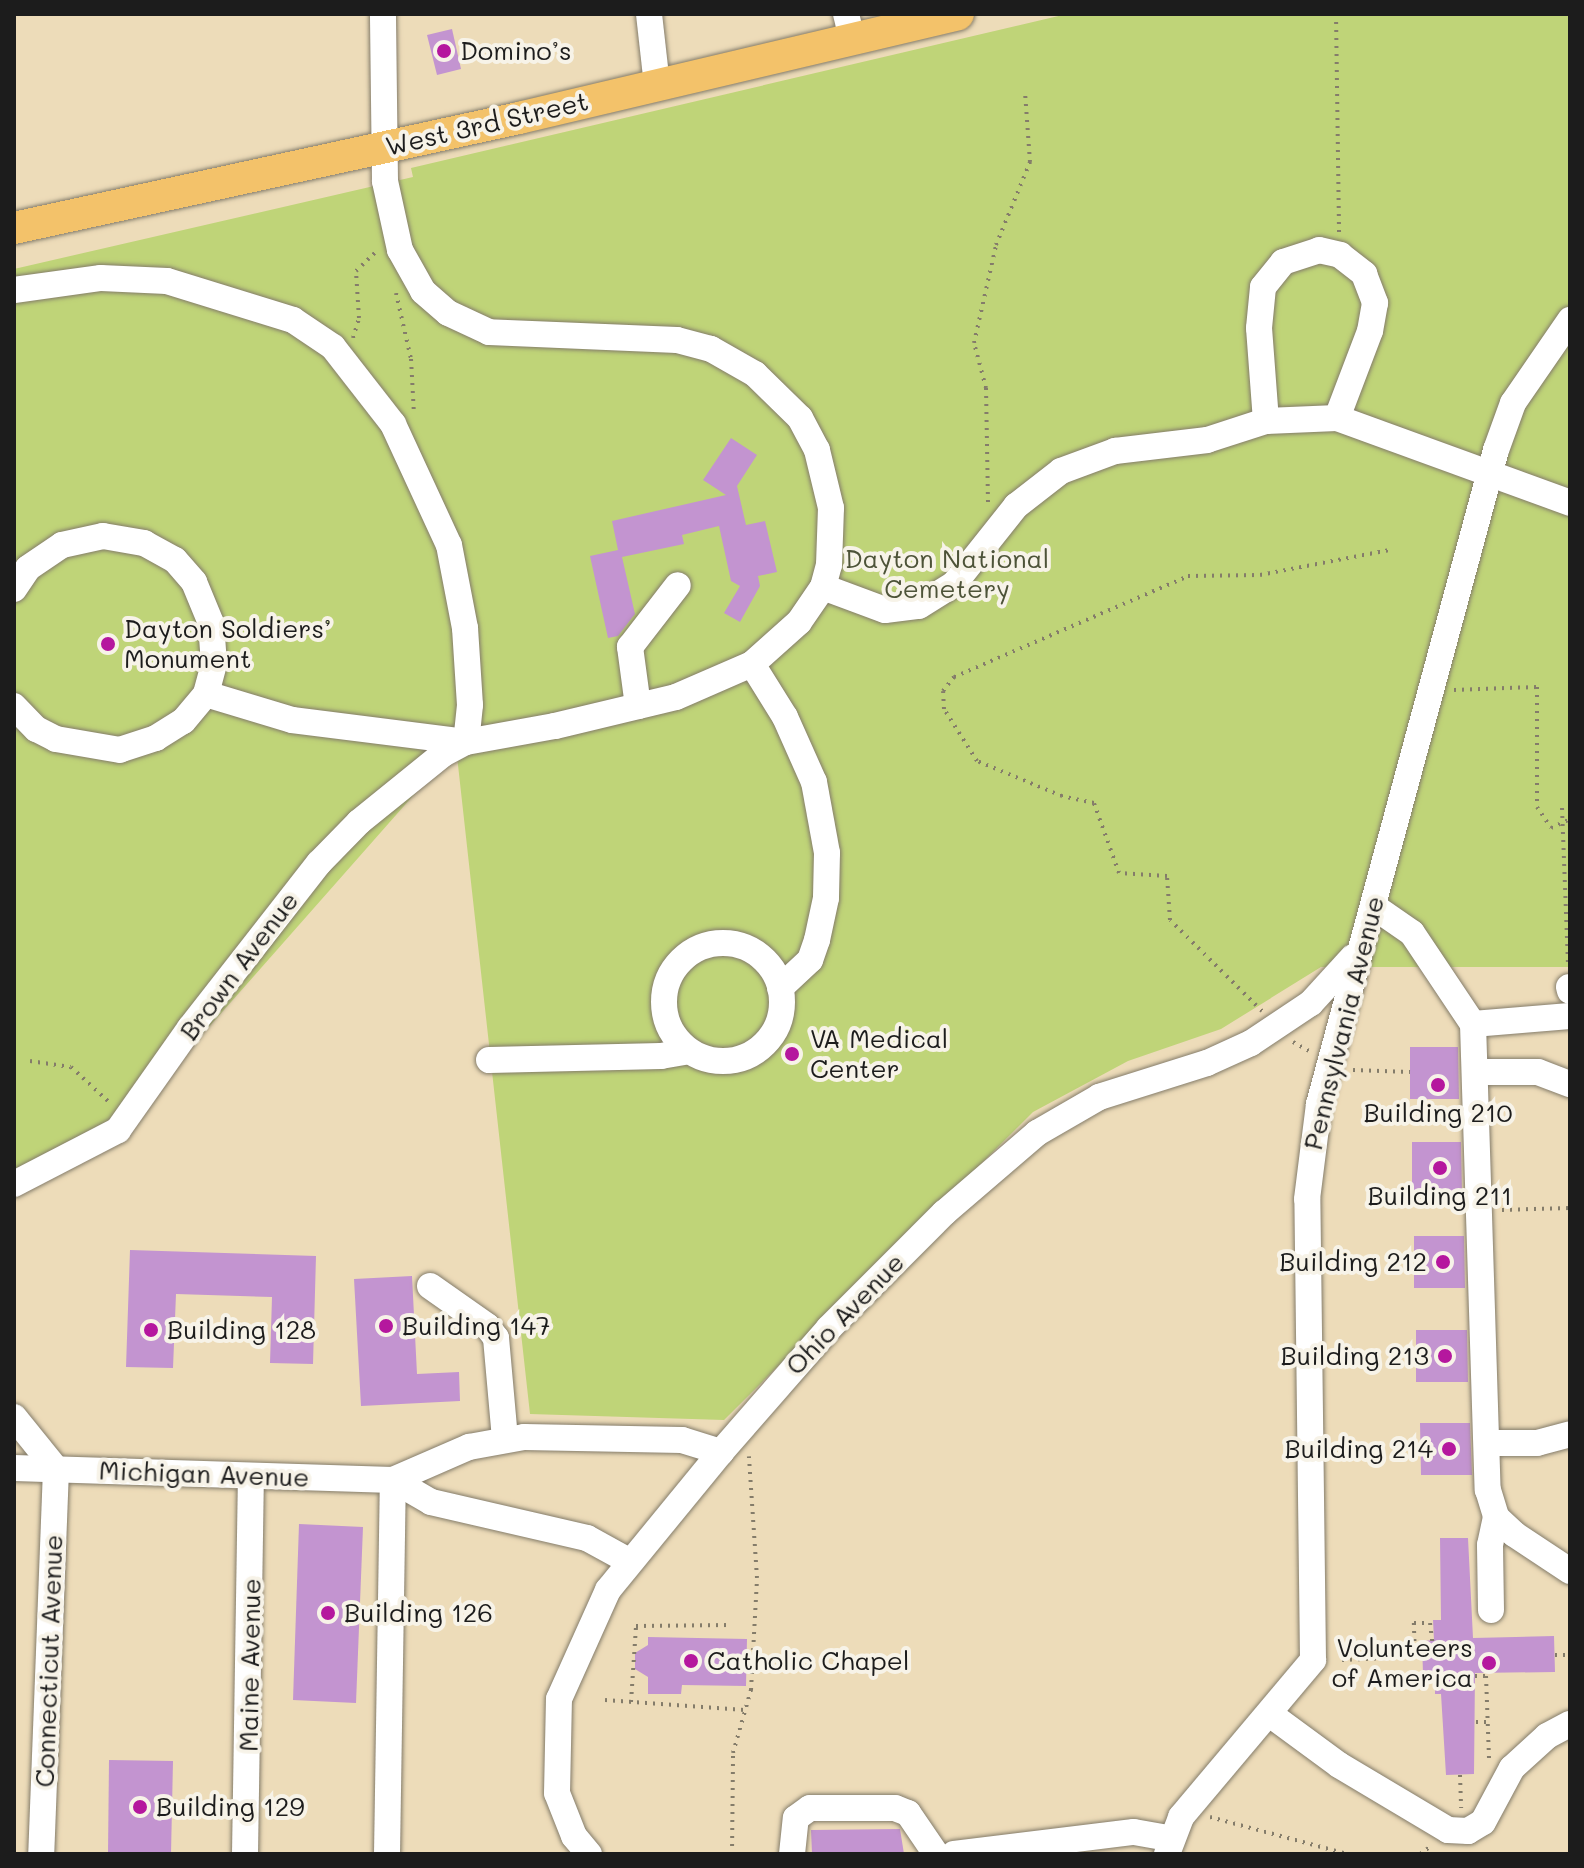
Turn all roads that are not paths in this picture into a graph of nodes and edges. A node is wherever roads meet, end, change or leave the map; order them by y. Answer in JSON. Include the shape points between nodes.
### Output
{"nodes":[{"id":1,"x":383,"y":14,"type":"edge"},
{"id":2,"x":649,"y":14,"type":"edge"},
{"id":3,"x":958,"y":14,"type":"edge"},
{"id":4,"x":849,"y":26,"type":"edge"},
{"id":5,"x":657,"y":85,"type":"junction"},
{"id":6,"x":384,"y":148,"type":"junction"},
{"id":7,"x":14,"y":228,"type":"edge"},
{"id":8,"x":14,"y":290,"type":"edge"},
{"id":9,"x":1570,"y":320,"type":"edge"},
{"id":10,"x":1337,"y":418,"type":"junction"},
{"id":11,"x":1266,"y":421,"type":"junction"},
{"id":12,"x":1489,"y":472,"type":"junction"},
{"id":13,"x":1570,"y":503,"type":"edge"},
{"id":14,"x":678,"y":585,"type":"dead end"},
{"id":15,"x":823,"y":587,"type":"junction"},
{"id":16,"x":14,"y":589,"type":"edge"},
{"id":17,"x":752,"y":664,"type":"junction"},
{"id":18,"x":206,"y":694,"type":"junction"},
{"id":19,"x":638,"y":706,"type":"junction"},
{"id":20,"x":15,"y":709,"type":"edge"},
{"id":21,"x":466,"y":742,"type":"junction"},
{"id":22,"x":1373,"y":906,"type":"junction"},
{"id":23,"x":1363,"y":944,"type":"junction"},
{"id":24,"x":780,"y":988,"type":"junction"},
{"id":25,"x":1570,"y":1016,"type":"edge"},
{"id":26,"x":1473,"y":1024,"type":"junction"},
{"id":27,"x":689,"y":1051,"type":"junction"},
{"id":28,"x":489,"y":1060,"type":"dead end"},
{"id":29,"x":1476,"y":1072,"type":"junction"},
{"id":30,"x":1570,"y":1084,"type":"edge"},
{"id":31,"x":14,"y":1184,"type":"edge"},
{"id":32,"x":430,"y":1286,"type":"dead end"},
{"id":33,"x":14,"y":1417,"type":"edge"},
{"id":34,"x":1570,"y":1434,"type":"edge"},
{"id":35,"x":505,"y":1439,"type":"junction"},
{"id":36,"x":1487,"y":1443,"type":"junction"},
{"id":37,"x":721,"y":1452,"type":"junction"},
{"id":38,"x":14,"y":1468,"type":"edge"},
{"id":39,"x":56,"y":1469,"type":"junction"},
{"id":40,"x":251,"y":1476,"type":"junction"},
{"id":41,"x":393,"y":1480,"type":"junction"},
{"id":42,"x":1496,"y":1517,"type":"junction"},
{"id":43,"x":629,"y":1561,"type":"junction"},
{"id":44,"x":1570,"y":1571,"type":"edge"},
{"id":45,"x":1491,"y":1610,"type":"dead end"},
{"id":46,"x":1271,"y":1715,"type":"junction"},
{"id":47,"x":1570,"y":1724,"type":"edge"},
{"id":48,"x":1168,"y":1846,"type":"edge"},
{"id":49,"x":41,"y":1854,"type":"edge"},
{"id":50,"x":245,"y":1854,"type":"edge"},
{"id":51,"x":387,"y":1854,"type":"edge"},
{"id":52,"x":589,"y":1854,"type":"edge"},
{"id":53,"x":792,"y":1854,"type":"edge"},
{"id":54,"x":936,"y":1854,"type":"edge"},
{"id":55,"x":954,"y":1854,"type":"edge"}],
"edges":[{"from":1,"to":6,"type":"street"},
{"from":2,"to":5,"type":"street"},
{"from":3,"to":4,"type":"main road","name":"West 3rd Street"},
{"from":4,"to":5,"type":"main road","name":"West 3rd Street"},
{"from":5,"to":6,"type":"main road","name":"West 3rd Street"},
{"from":6,"to":7,"type":"main road","name":"West 3rd Street"},
{"from":6,"to":15,"type":"street","via":[[385,181],[406,265],[434,302],[461,321],[504,334],[677,340],[740,364],[769,385],[800,418],[824,469],[832,528]]},
{"from":8,"to":21,"type":"street","via":[[101,278],[167,281],[293,320],[337,352],[393,424],[449,545],[465,628],[470,705]]},
{"from":9,"to":12,"type":"street","name":"Pennsylvania Avenue","via":[[1513,403]]},
{"from":10,"to":11,"type":"street"},
{"from":10,"to":11,"type":"street","via":[[1375,313],[1369,283],[1340,255],[1319,250],[1293,256],[1263,287],[1259,328]]},
{"from":10,"to":12,"type":"street"},
{"from":11,"to":15,"type":"street","via":[[1207,440],[1115,451],[1082,461],[1045,481],[1001,524],[954,584],[919,606],[885,610]]},
{"from":12,"to":13,"type":"street"},
{"from":12,"to":22,"type":"street","name":"Pennsylvania Avenue"},
{"from":14,"to":19,"type":"street","via":[[630,647]]},
{"from":15,"to":17,"type":"street","via":[[786,637]]},
{"from":16,"to":18,"type":"street","via":[[50,551],[88,538],[131,539],[158,549],[185,570],[207,609],[214,664]]},
{"from":17,"to":19,"type":"street","via":[[722,680]]},
{"from":17,"to":24,"type":"street","via":[[799,746],[817,792],[826,839],[826,898],[817,940],[810,960]]},
{"from":18,"to":20,"type":"street","via":[[170,731],[120,750],[56,739]]},
{"from":18,"to":21,"type":"street","via":[[292,720]]},
{"from":19,"to":21,"type":"street"},
{"from":21,"to":31,"type":"street","name":"Brown Avenue","via":[[359,822],[319,863],[198,1016],[128,1119],[87,1148]]},
{"from":22,"to":23,"type":"street","name":"Pennsylvania Avenue"},
{"from":22,"to":26,"type":"street","via":[[1412,933]]},
{"from":23,"to":37,"type":"street","name":"Ohio Avenue","via":[[1327,989],[1251,1043],[1207,1063],[1099,1097],[1037,1133],[944,1213],[829,1328]]},
{"from":23,"to":46,"type":"street","name":"Pennsylvania Avenue","via":[[1319,1104],[1309,1167],[1313,1660]]},
{"from":24,"to":27,"type":"street","via":[[778,1023],[757,1051],[723,1062]]},
{"from":24,"to":27,"type":"street","via":[[767,963],[743,947],[714,944],[688,955],[669,977],[664,1005],[672,1032]]},
{"from":25,"to":26,"type":"street"},
{"from":26,"to":29,"type":"street"},
{"from":27,"to":28,"type":"street"},
{"from":29,"to":30,"type":"street","via":[[1538,1072]]},
{"from":29,"to":36,"type":"street"},
{"from":32,"to":35,"type":"street","via":[[496,1338]]},
{"from":33,"to":39,"type":"street"},
{"from":34,"to":36,"type":"street","via":[[1537,1443]]},
{"from":35,"to":37,"type":"street","via":[[666,1439]]},
{"from":35,"to":41,"type":"street","via":[[423,1462]]},
{"from":36,"to":42,"type":"street","via":[[1488,1490]]},
{"from":37,"to":43,"type":"street","name":"Ohio Avenue"},
{"from":38,"to":39,"type":"street","name":"Michigan Avenue"},
{"from":39,"to":40,"type":"street","name":"Michigan Avenue"},
{"from":39,"to":49,"type":"street","name":"Connecticut Avenue"},
{"from":40,"to":41,"type":"street","name":"Michigan Avenue"},
{"from":40,"to":50,"type":"street","name":"Maine Avenue"},
{"from":41,"to":43,"type":"street","name":"Michigan Avenue","via":[[431,1502],[587,1538]]},
{"from":41,"to":51,"type":"street"},
{"from":42,"to":44,"type":"street"},
{"from":42,"to":45,"type":"street","via":[[1490,1545]]},
{"from":43,"to":52,"type":"street","name":"Ohio Avenue","via":[[594,1613],[559,1699],[557,1793],[574,1836]]},
{"from":46,"to":47,"type":"street","via":[[1339,1765],[1448,1830],[1483,1822],[1512,1768],[1547,1736]]},
{"from":46,"to":48,"type":"street","name":"Pennsylvania Avenue","via":[[1181,1817]]},
{"from":48,"to":55,"type":"street","via":[[1134,1832]]},
{"from":53,"to":54,"type":"street","via":[[796,1818],[810,1808],[908,1813]]}]}
